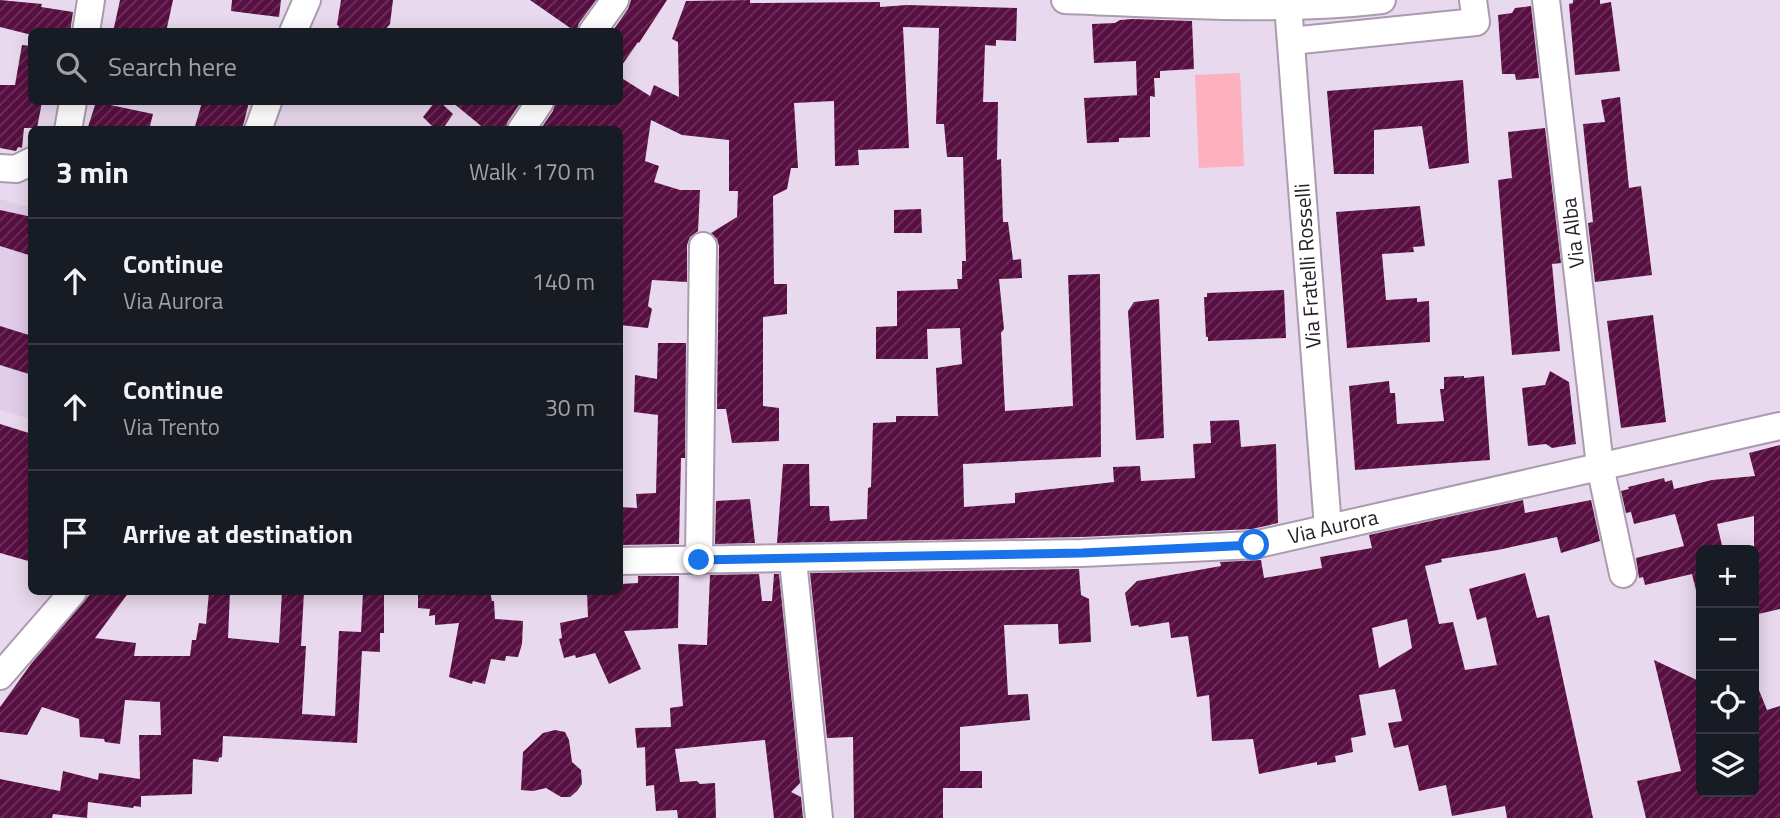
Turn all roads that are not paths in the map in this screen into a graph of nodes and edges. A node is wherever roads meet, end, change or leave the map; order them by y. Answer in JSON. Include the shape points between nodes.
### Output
{"nodes":[{"id":1,"x":307,"y":0,"type":"edge"},
{"id":2,"x":615,"y":0,"type":"edge"},
{"id":3,"x":1065,"y":0,"type":"edge"},
{"id":4,"x":1382,"y":0,"type":"edge"},
{"id":5,"x":1474,"y":0,"type":"edge"},
{"id":6,"x":1546,"y":0,"type":"edge"},
{"id":7,"x":84,"y":1,"type":"edge"},
{"id":8,"x":1288,"y":5,"type":"junction"},
{"id":9,"x":86,"y":28,"type":"edge"},
{"id":10,"x":295,"y":28,"type":"edge"},
{"id":11,"x":595,"y":28,"type":"edge"},
{"id":12,"x":1291,"y":41,"type":"junction"},
{"id":13,"x":72,"y":105,"type":"edge"},
{"id":14,"x":267,"y":105,"type":"edge"},
{"id":15,"x":538,"y":105,"type":"edge"},
{"id":16,"x":69,"y":126,"type":"edge"},
{"id":17,"x":259,"y":126,"type":"edge"},
{"id":18,"x":524,"y":126,"type":"edge"},
{"id":19,"x":28,"y":163,"type":"edge"},
{"id":20,"x":0,"y":168,"type":"edge"},
{"id":21,"x":703,"y":246,"type":"dead end"},
{"id":22,"x":1780,"y":426,"type":"edge"},
{"id":23,"x":1600,"y":466,"type":"junction"},
{"id":24,"x":1328,"y":528,"type":"junction"},
{"id":25,"x":699,"y":560,"type":"junction"},
{"id":26,"x":793,"y":560,"type":"junction"},
{"id":27,"x":623,"y":561,"type":"edge"},
{"id":28,"x":1623,"y":574,"type":"dead end"},
{"id":29,"x":70,"y":595,"type":"edge"},
{"id":30,"x":0,"y":677,"type":"edge"},
{"id":31,"x":819,"y":818,"type":"edge"}],
"edges":[{"from":1,"to":10,"type":"street"},
{"from":2,"to":11,"type":"street"},
{"from":3,"to":8,"type":"street"},
{"from":4,"to":8,"type":"street"},
{"from":5,"to":12,"type":"street","via":[[1476,22]]},
{"from":6,"to":23,"type":"street","name":"Via Alba"},
{"from":7,"to":9,"type":"street"},
{"from":8,"to":12,"type":"street","name":"Via Fratelli Rosselli"},
{"from":12,"to":24,"type":"street","name":"Via Fratelli Rosselli"},
{"from":13,"to":16,"type":"street"},
{"from":14,"to":17,"type":"street"},
{"from":15,"to":18,"type":"street"},
{"from":19,"to":20,"type":"street","via":[[16,169]]},
{"from":21,"to":25,"type":"street"},
{"from":22,"to":23,"type":"street","name":"Via Aurora"},
{"from":23,"to":24,"type":"street","name":"Via Aurora"},
{"from":23,"to":28,"type":"street","name":"Via Alba"},
{"from":24,"to":26,"type":"street","name":"Via Aurora","via":[[1220,548]]},
{"from":25,"to":26,"type":"street","name":"Via Aurora"},
{"from":25,"to":27,"type":"street","name":"Via Aurora"},
{"from":26,"to":31,"type":"street"},
{"from":29,"to":30,"type":"street"}]}
